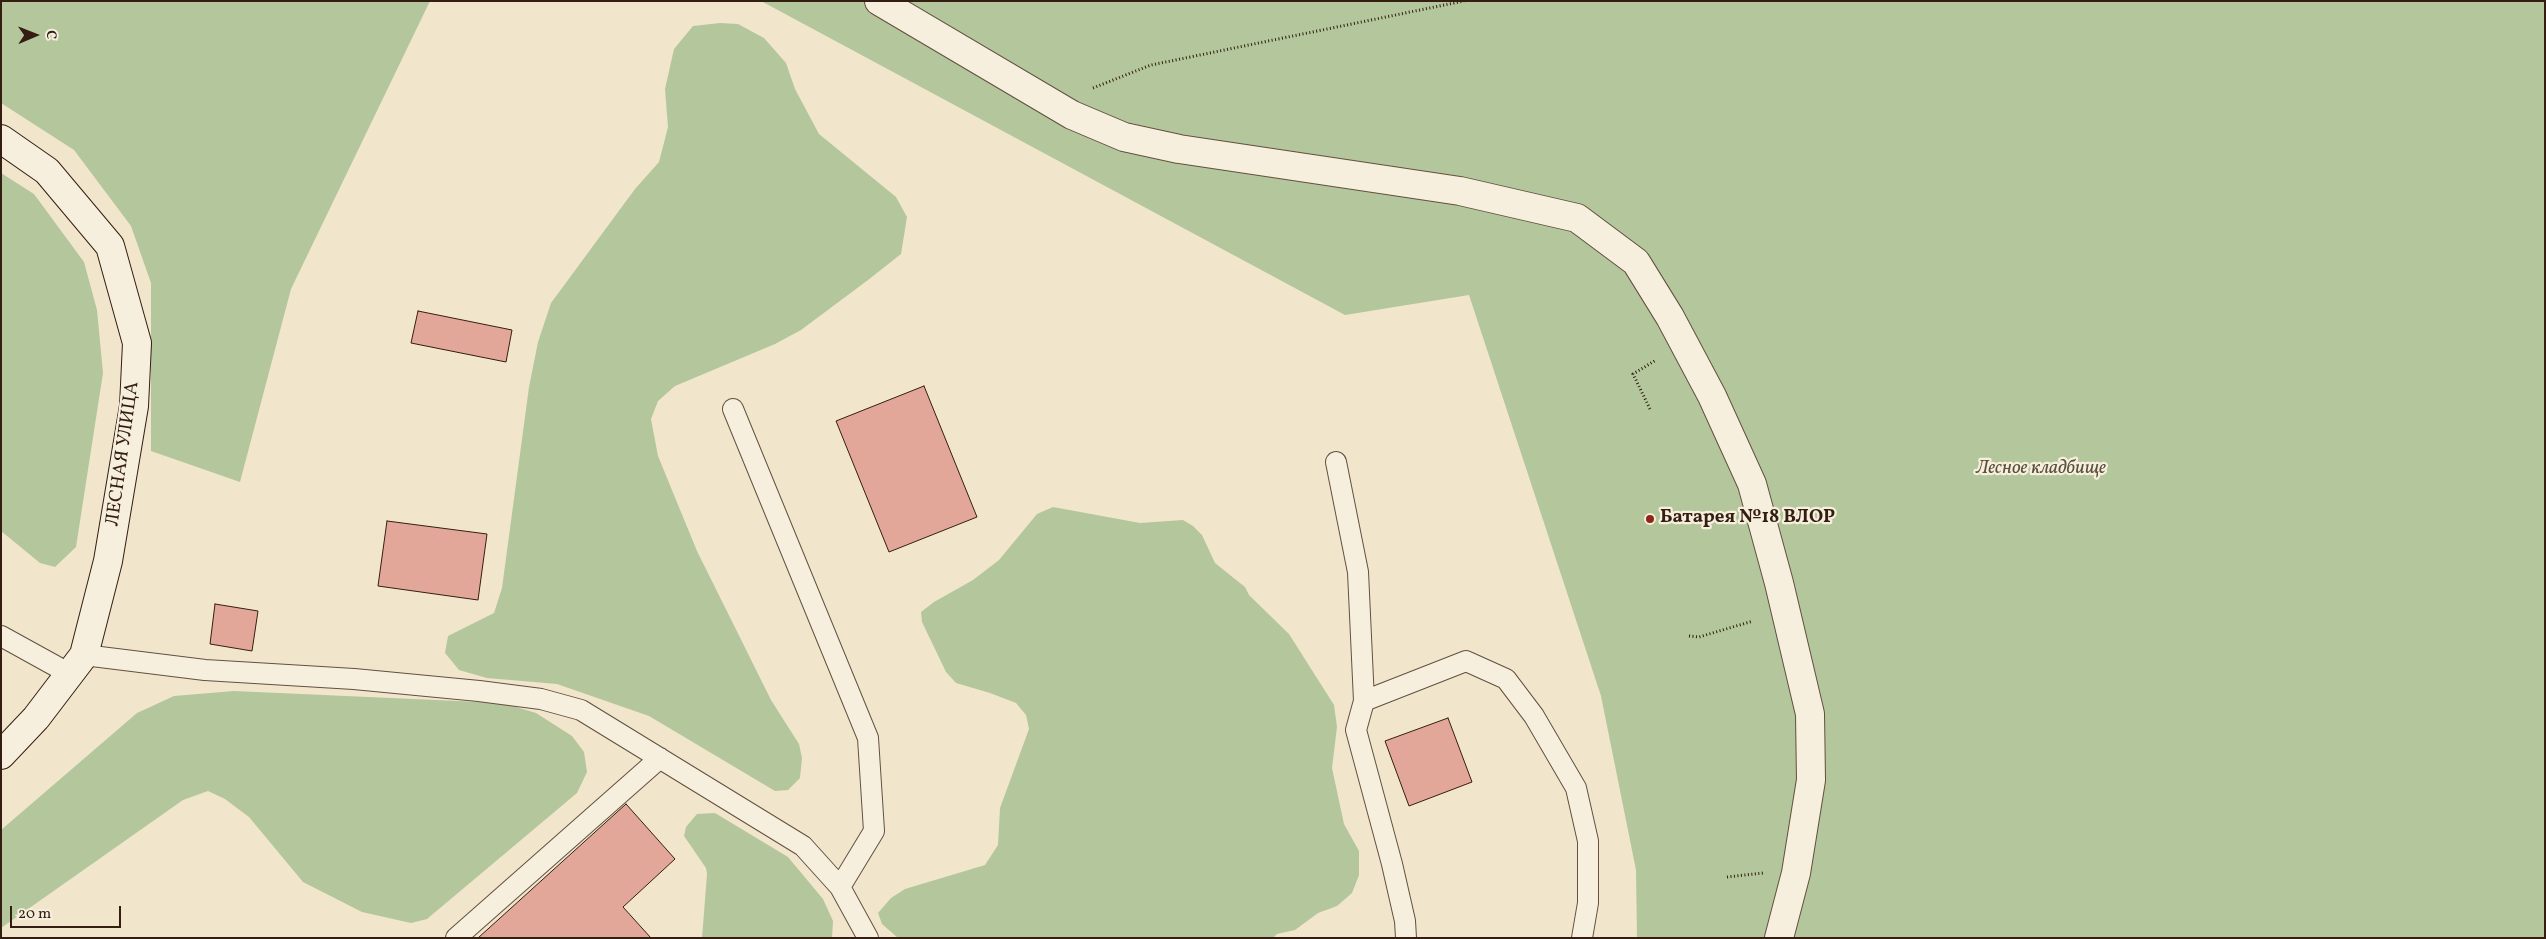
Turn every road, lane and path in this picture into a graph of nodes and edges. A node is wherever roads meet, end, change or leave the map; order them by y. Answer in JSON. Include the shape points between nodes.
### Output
{"nodes":[{"id":1,"x":879,"y":1,"type":"edge"},
{"id":2,"x":1464,"y":1,"type":"edge"},
{"id":3,"x":1053,"y":104,"type":"junction"},
{"id":4,"x":1,"y":139,"type":"edge"},
{"id":5,"x":1684,"y":342,"type":"junction"},
{"id":6,"x":1650,"y":409,"type":"dead end"},
{"id":7,"x":733,"y":410,"type":"dead end"},
{"id":8,"x":1336,"y":462,"type":"dead end"},
{"id":9,"x":1785,"y":611,"type":"junction"},
{"id":10,"x":1,"y":636,"type":"edge"},
{"id":11,"x":1689,"y":636,"type":"dead end"},
{"id":12,"x":77,"y":664,"type":"junction"},
{"id":13,"x":1364,"y":701,"type":"junction"},
{"id":14,"x":1,"y":755,"type":"edge"},
{"id":15,"x":660,"y":758,"type":"junction"},
{"id":16,"x":840,"y":887,"type":"junction"},
{"id":17,"x":456,"y":938,"type":"edge"},
{"id":18,"x":868,"y":938,"type":"edge"},
{"id":19,"x":1406,"y":938,"type":"edge"},
{"id":20,"x":1582,"y":938,"type":"edge"},
{"id":21,"x":1778,"y":938,"type":"edge"}],
"edges":[{"from":1,"to":3,"type":"street"},
{"from":2,"to":3,"type":"path","via":[[1151,64]]},
{"from":3,"to":5,"type":"street","via":[[1133,139],[1179,149],[1460,192],[1577,218],[1636,262]]},
{"from":4,"to":12,"type":"street","name":"ЛЕСНАЯ УЛИЦА","via":[[48,171],[110,246],[137,343],[134,406],[108,561]]},
{"from":5,"to":6,"type":"path","via":[[1633,374]]},
{"from":5,"to":9,"type":"street","via":[[1752,484]]},
{"from":7,"to":16,"type":"lane","via":[[868,738],[874,831]]},
{"from":8,"to":13,"type":"lane","via":[[1358,572]]},
{"from":9,"to":11,"type":"path","via":[[1699,637]]},
{"from":9,"to":21,"type":"street","via":[[1810,714],[1811,780],[1796,873]]},
{"from":10,"to":12,"type":"lane"},
{"from":12,"to":14,"type":"street","name":"ЛЕСНАЯ УЛИЦА","via":[[36,718]]},
{"from":12,"to":15,"type":"lane","via":[[354,680],[541,699],[581,710]]},
{"from":13,"to":19,"type":"lane","via":[[1356,730],[1392,864]]},
{"from":13,"to":20,"type":"lane","via":[[1466,660],[1506,679],[1534,716],[1576,788],[1588,841],[1588,903]]},
{"from":15,"to":16,"type":"lane","via":[[803,846]]},
{"from":15,"to":17,"type":"lane"},
{"from":16,"to":18,"type":"lane"}]}
